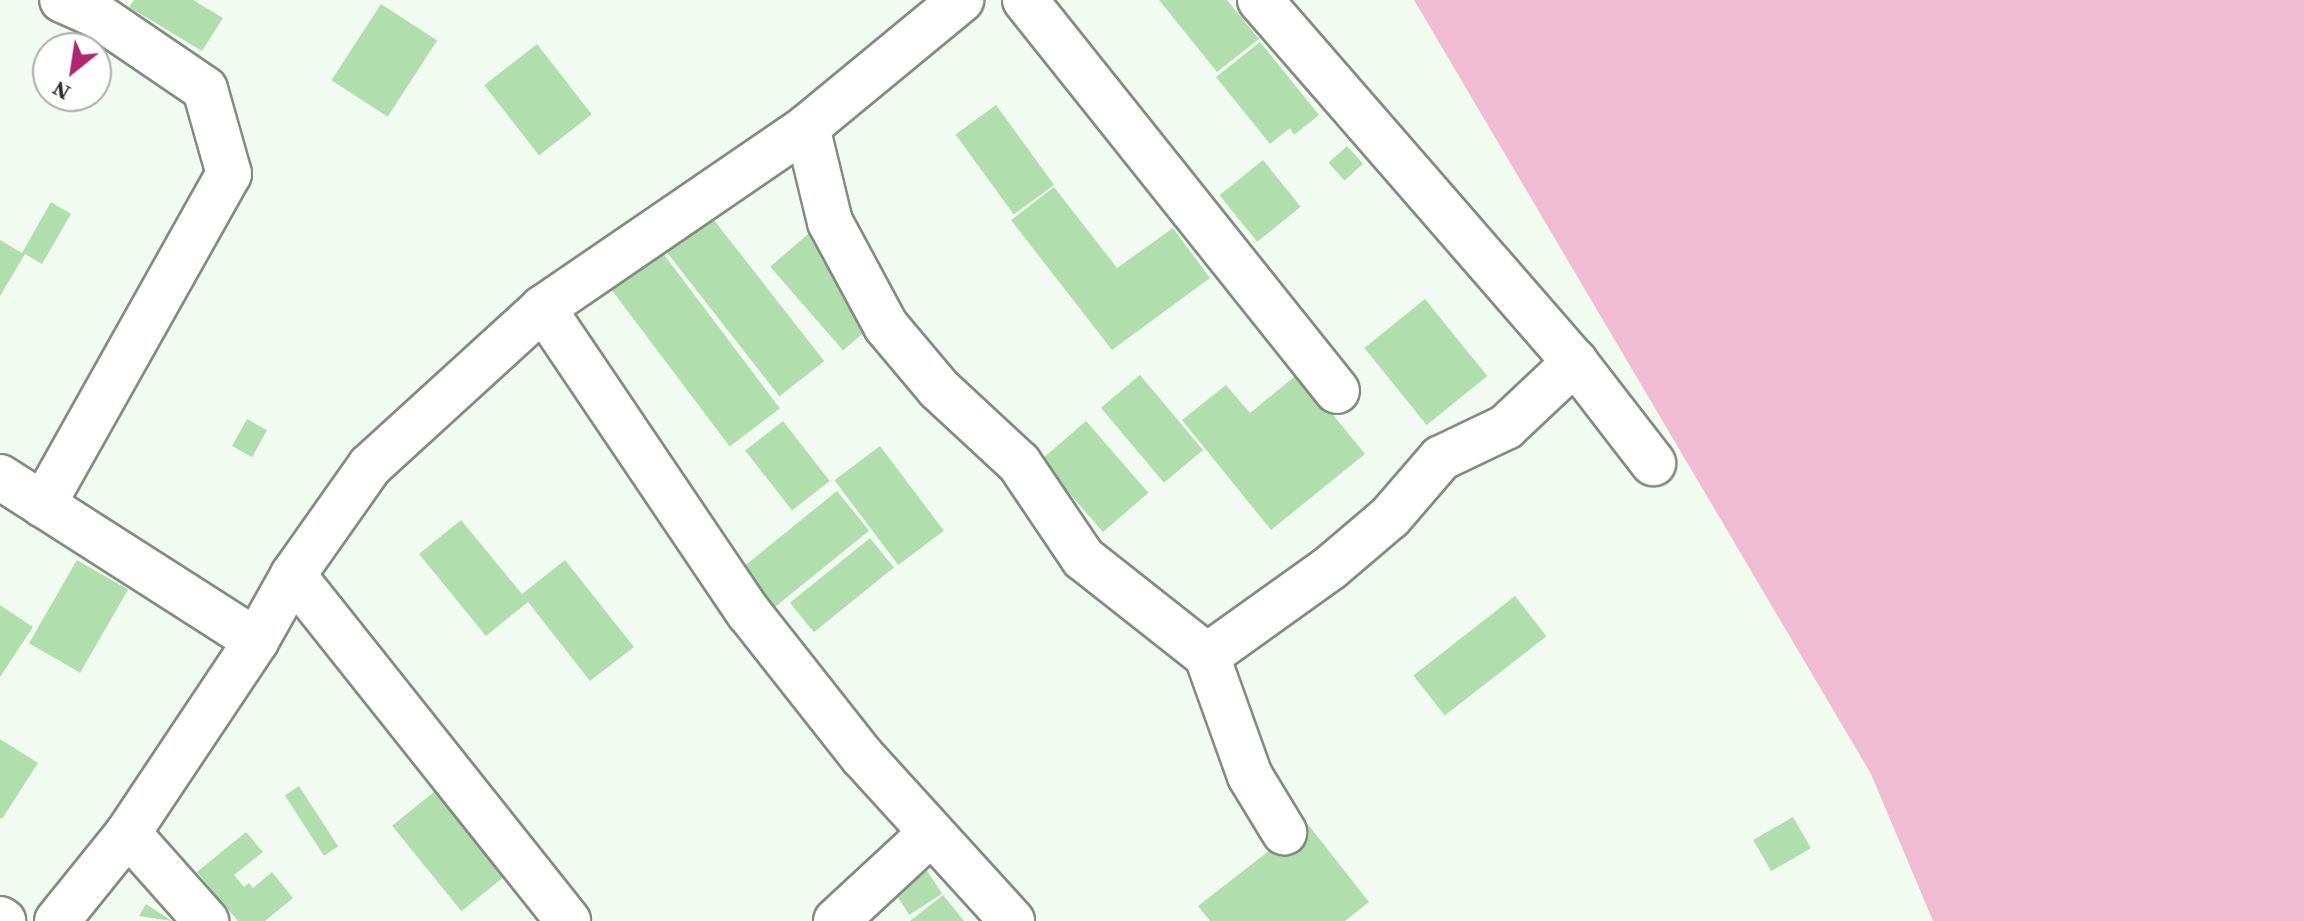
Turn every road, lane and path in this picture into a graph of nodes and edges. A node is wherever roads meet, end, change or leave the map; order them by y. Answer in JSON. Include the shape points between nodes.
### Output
{"nodes":[{"id":1,"x":961,"y":0,"type":"edge"},
{"id":2,"x":1025,"y":0,"type":"edge"},
{"id":3,"x":1260,"y":0,"type":"edge"},
{"id":4,"x":87,"y":5,"type":"edge"},
{"id":5,"x":807,"y":127,"type":"junction"},
{"id":6,"x":543,"y":308,"type":"junction"},
{"id":7,"x":1575,"y":362,"type":"junction"},
{"id":8,"x":1337,"y":391,"type":"dead end"},
{"id":9,"x":1653,"y":463,"type":"dead end"},
{"id":10,"x":0,"y":477,"type":"edge"},
{"id":11,"x":43,"y":505,"type":"junction"},
{"id":12,"x":293,"y":575,"type":"junction"},
{"id":13,"x":256,"y":641,"type":"junction"},
{"id":14,"x":1207,"y":656,"type":"junction"},
{"id":15,"x":1284,"y":832,"type":"dead end"},
{"id":16,"x":128,"y":833,"type":"junction"},
{"id":17,"x":929,"y":835,"type":"junction"},
{"id":18,"x":57,"y":921,"type":"edge"},
{"id":19,"x":206,"y":921,"type":"edge"},
{"id":20,"x":568,"y":921,"type":"edge"},
{"id":21,"x":836,"y":921,"type":"edge"},
{"id":22,"x":1012,"y":921,"type":"edge"}],
"edges":[{"from":1,"to":5,"type":"street"},
{"from":2,"to":8,"type":"street"},
{"from":3,"to":7,"type":"street"},
{"from":4,"to":11,"type":"street","via":[[205,89],[229,174]]},
{"from":5,"to":6,"type":"street"},
{"from":5,"to":14,"type":"street","via":[[830,222],[886,326],[939,389],[1019,463],[1083,558]]},
{"from":6,"to":12,"type":"street","via":[[370,466]]},
{"from":6,"to":17,"type":"street","via":[[749,613]]},
{"from":7,"to":9,"type":"street"},
{"from":7,"to":14,"type":"street","via":[[1506,427],[1441,458],[1390,517],[1330,568]]},
{"from":10,"to":11,"type":"street"},
{"from":11,"to":13,"type":"street"},
{"from":12,"to":13,"type":"street"},
{"from":12,"to":20,"type":"street"},
{"from":13,"to":16,"type":"street"},
{"from":14,"to":15,"type":"street","via":[[1250,776]]},
{"from":16,"to":18,"type":"street"},
{"from":16,"to":19,"type":"street"},
{"from":17,"to":21,"type":"street"},
{"from":17,"to":22,"type":"street"}]}
